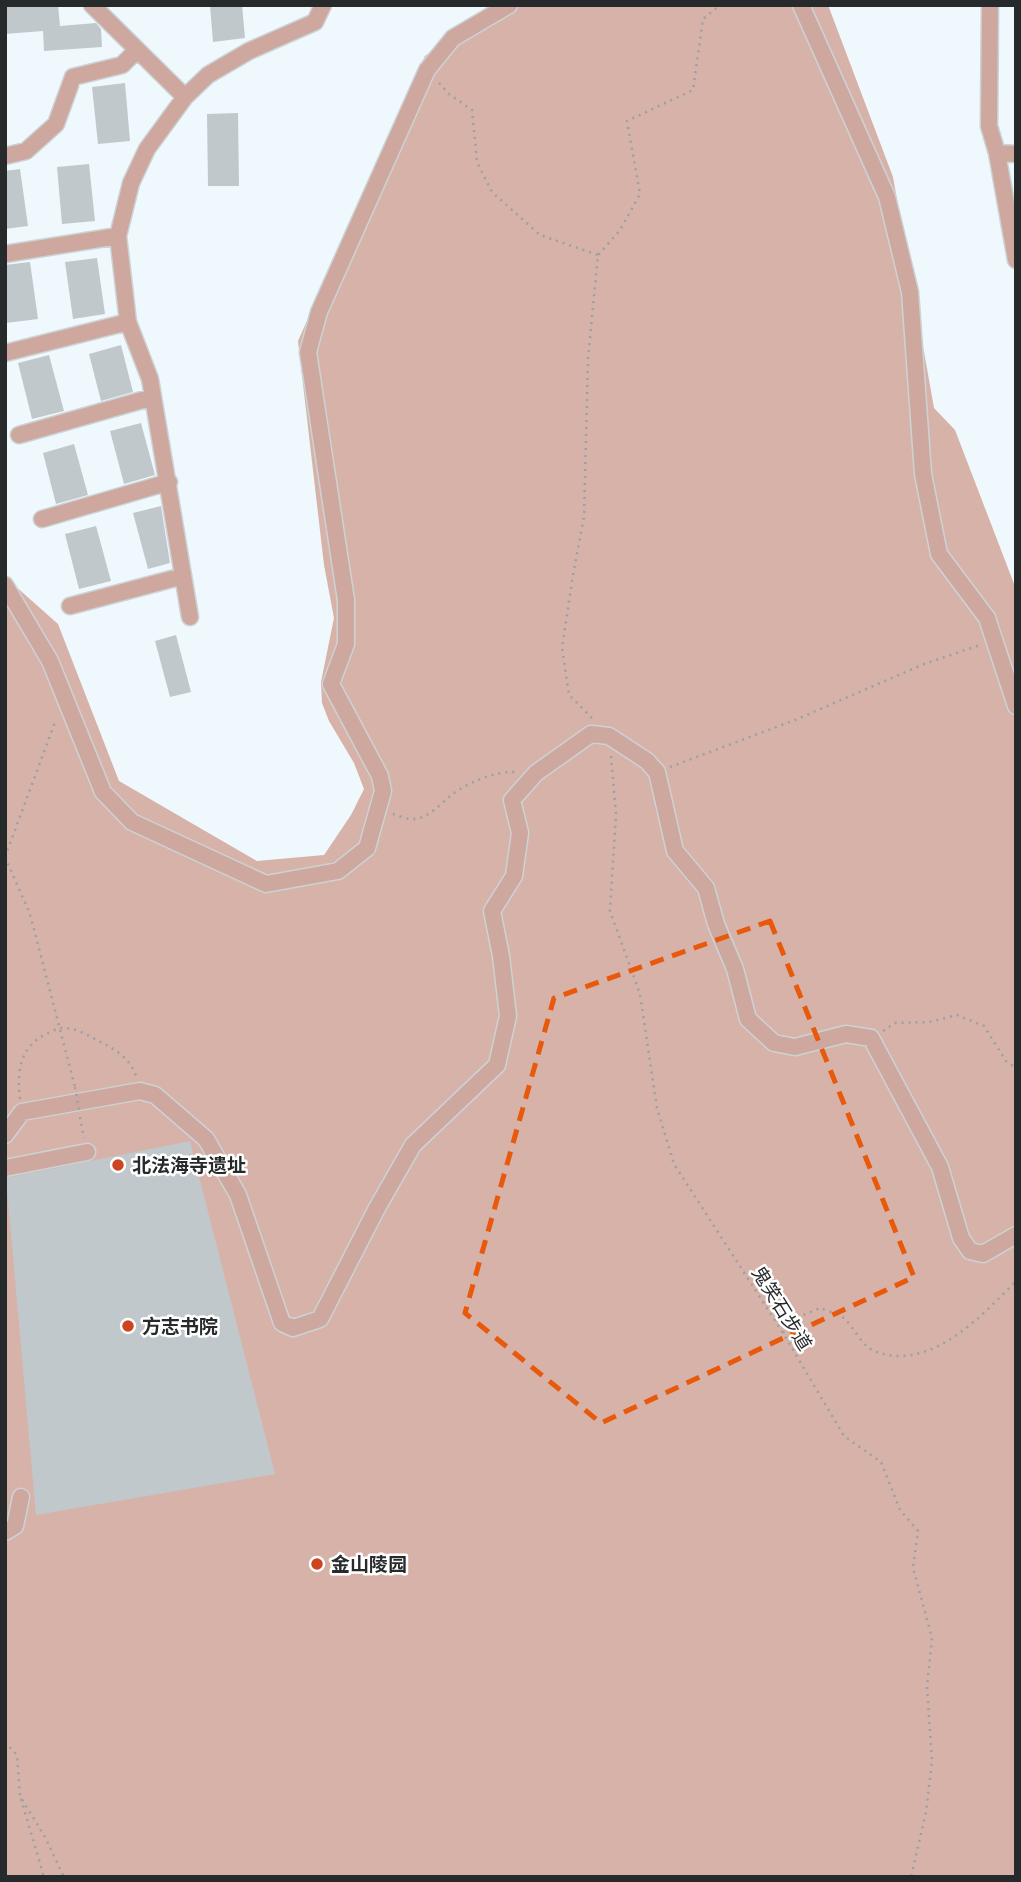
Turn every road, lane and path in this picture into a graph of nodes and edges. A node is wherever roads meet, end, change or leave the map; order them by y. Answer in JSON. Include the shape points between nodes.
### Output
{"nodes":[{"id":1,"x":92,"y":5,"type":"edge"},
{"id":2,"x":323,"y":5,"type":"edge"},
{"id":3,"x":509,"y":5,"type":"edge"},
{"id":4,"x":720,"y":5,"type":"edge"},
{"id":5,"x":801,"y":5,"type":"edge"},
{"id":6,"x":990,"y":5,"type":"edge"},
{"id":7,"x":137,"y":50,"type":"junction"},
{"id":8,"x":427,"y":70,"type":"junction"},
{"id":9,"x":185,"y":97,"type":"junction"},
{"id":10,"x":998,"y":153,"type":"junction"},
{"id":11,"x":1016,"y":154,"type":"edge"},
{"id":12,"x":5,"y":156,"type":"edge"},
{"id":13,"x":118,"y":236,"type":"junction"},
{"id":14,"x":1015,"y":252,"type":"edge"},
{"id":15,"x":5,"y":254,"type":"edge"},
{"id":16,"x":598,"y":255,"type":"junction"},
{"id":17,"x":128,"y":322,"type":"junction"},
{"id":18,"x":5,"y":353,"type":"edge"},
{"id":19,"x":153,"y":397,"type":"junction"},
{"id":20,"x":19,"y":435,"type":"dead end"},
{"id":21,"x":169,"y":482,"type":"junction"},
{"id":22,"x":42,"y":519,"type":"dead end"},
{"id":23,"x":183,"y":576,"type":"junction"},
{"id":24,"x":5,"y":585,"type":"edge"},
{"id":25,"x":70,"y":606,"type":"dead end"},
{"id":26,"x":190,"y":617,"type":"dead end"},
{"id":27,"x":994,"y":639,"type":"junction"},
{"id":28,"x":1016,"y":706,"type":"edge"},
{"id":29,"x":69,"y":711,"type":"junction"},
{"id":30,"x":610,"y":736,"type":"junction"},
{"id":31,"x":657,"y":772,"type":"junction"},
{"id":32,"x":536,"y":773,"type":"junction"},
{"id":33,"x":379,"y":810,"type":"junction"},
{"id":34,"x":5,"y":857,"type":"edge"},
{"id":35,"x":60,"y":1028,"type":"junction"},
{"id":36,"x":871,"y":1038,"type":"junction"},
{"id":37,"x":1016,"y":1068,"type":"edge"},
{"id":38,"x":140,"y":1091,"type":"junction"},
{"id":39,"x":22,"y":1112,"type":"junction"},
{"id":40,"x":5,"y":1135,"type":"edge"},
{"id":41,"x":87,"y":1152,"type":"joint"},
{"id":42,"x":5,"y":1168,"type":"edge"},
{"id":43,"x":1016,"y":1235,"type":"edge"},
{"id":44,"x":1016,"y":1281,"type":"edge"},
{"id":45,"x":783,"y":1333,"type":"junction"},
{"id":46,"x":21,"y":1497,"type":"dead end"},
{"id":47,"x":5,"y":1532,"type":"edge"},
{"id":48,"x":5,"y":1742,"type":"edge"},
{"id":49,"x":20,"y":1796,"type":"junction"},
{"id":50,"x":44,"y":1877,"type":"edge"},
{"id":51,"x":64,"y":1877,"type":"edge"},
{"id":52,"x":911,"y":1877,"type":"edge"}],
"edges":[{"from":1,"to":7,"type":"street"},
{"from":2,"to":9,"type":"street","via":[[315,22],[249,51],[208,75]]},
{"from":3,"to":8,"type":"street","via":[[453,38]]},
{"from":4,"to":16,"type":"path","via":[[703,19],[693,90],[626,121],[640,194],[621,230]]},
{"from":5,"to":27,"type":"street","via":[[887,197],[910,292],[923,474],[939,554],[987,618]]},
{"from":6,"to":10,"type":"street","via":[[989,126]]},
{"from":7,"to":9,"type":"street"},
{"from":7,"to":12,"type":"street","via":[[122,65],[73,77],[57,124],[26,151]]},
{"from":8,"to":16,"type":"path","via":[[472,110],[477,162],[492,192],[540,235]]},
{"from":8,"to":33,"type":"street","via":[[319,312],[308,352],[346,600],[346,644],[331,684],[380,776]]},
{"from":9,"to":13,"type":"street","via":[[147,149],[131,183]]},
{"from":10,"to":11,"type":"street"},
{"from":10,"to":14,"type":"street"},
{"from":13,"to":15,"type":"street"},
{"from":13,"to":17,"type":"street"},
{"from":16,"to":30,"type":"path","via":[[588,359],[584,517],[562,648],[569,695]]},
{"from":17,"to":18,"type":"street"},
{"from":17,"to":19,"type":"street"},
{"from":19,"to":20,"type":"street"},
{"from":19,"to":21,"type":"street"},
{"from":21,"to":22,"type":"street"},
{"from":21,"to":23,"type":"street"},
{"from":23,"to":25,"type":"street"},
{"from":23,"to":26,"type":"street"},
{"from":24,"to":29,"type":"street","via":[[50,662]]},
{"from":27,"to":28,"type":"street"},
{"from":27,"to":31,"type":"path"},
{"from":29,"to":33,"type":"street","via":[[103,792],[132,822],[266,884],[338,871],[367,848]]},
{"from":29,"to":34,"type":"path","via":[[54,724]]},
{"from":30,"to":31,"type":"street"},
{"from":30,"to":32,"type":"street","via":[[591,734]]},
{"from":30,"to":45,"type":"path","name":"鬼笑石步道","via":[[616,814],[610,911],[640,994],[667,1145],[674,1164]]},
{"from":31,"to":36,"type":"street","via":[[675,851],[706,888],[748,1019],[774,1043],[784,1045],[846,1034]]},
{"from":32,"to":33,"type":"path","via":[[507,772],[479,780],[450,796],[435,811],[413,820]]},
{"from":32,"to":38,"type":"street","via":[[512,800],[520,833],[514,877],[492,911],[508,1016],[497,1065],[413,1145],[320,1319],[293,1328],[282,1323],[238,1195],[206,1139],[155,1095]]},
{"from":34,"to":35,"type":"path","via":[[30,914]]},
{"from":35,"to":38,"type":"path","via":[[85,1033],[115,1050],[132,1066]]},
{"from":35,"to":39,"type":"path","via":[[27,1048],[17,1075]]},
{"from":35,"to":41,"type":"path","bridge":true},
{"from":36,"to":37,"type":"path","via":[[895,1023],[957,1015],[984,1026],[1006,1061]]},
{"from":36,"to":43,"type":"street","via":[[940,1167],[961,1238],[970,1251],[983,1254]]},
{"from":38,"to":39,"type":"street"},
{"from":39,"to":40,"type":"street"},
{"from":41,"to":42,"type":"street"},
{"from":44,"to":45,"type":"path","via":[[955,1336],[926,1351],[899,1357],[871,1350],[843,1317],[820,1308],[796,1318]]},
{"from":45,"to":52,"type":"path","name":"鬼笑石步道","via":[[844,1436],[881,1462],[900,1510],[918,1531],[913,1567],[932,1638],[927,1687],[932,1761]]},
{"from":46,"to":47,"type":"street","via":[[15,1526]]},
{"from":48,"to":49,"type":"path","via":[[17,1755]]},
{"from":49,"to":50,"type":"path"},
{"from":49,"to":51,"type":"path"}]}
